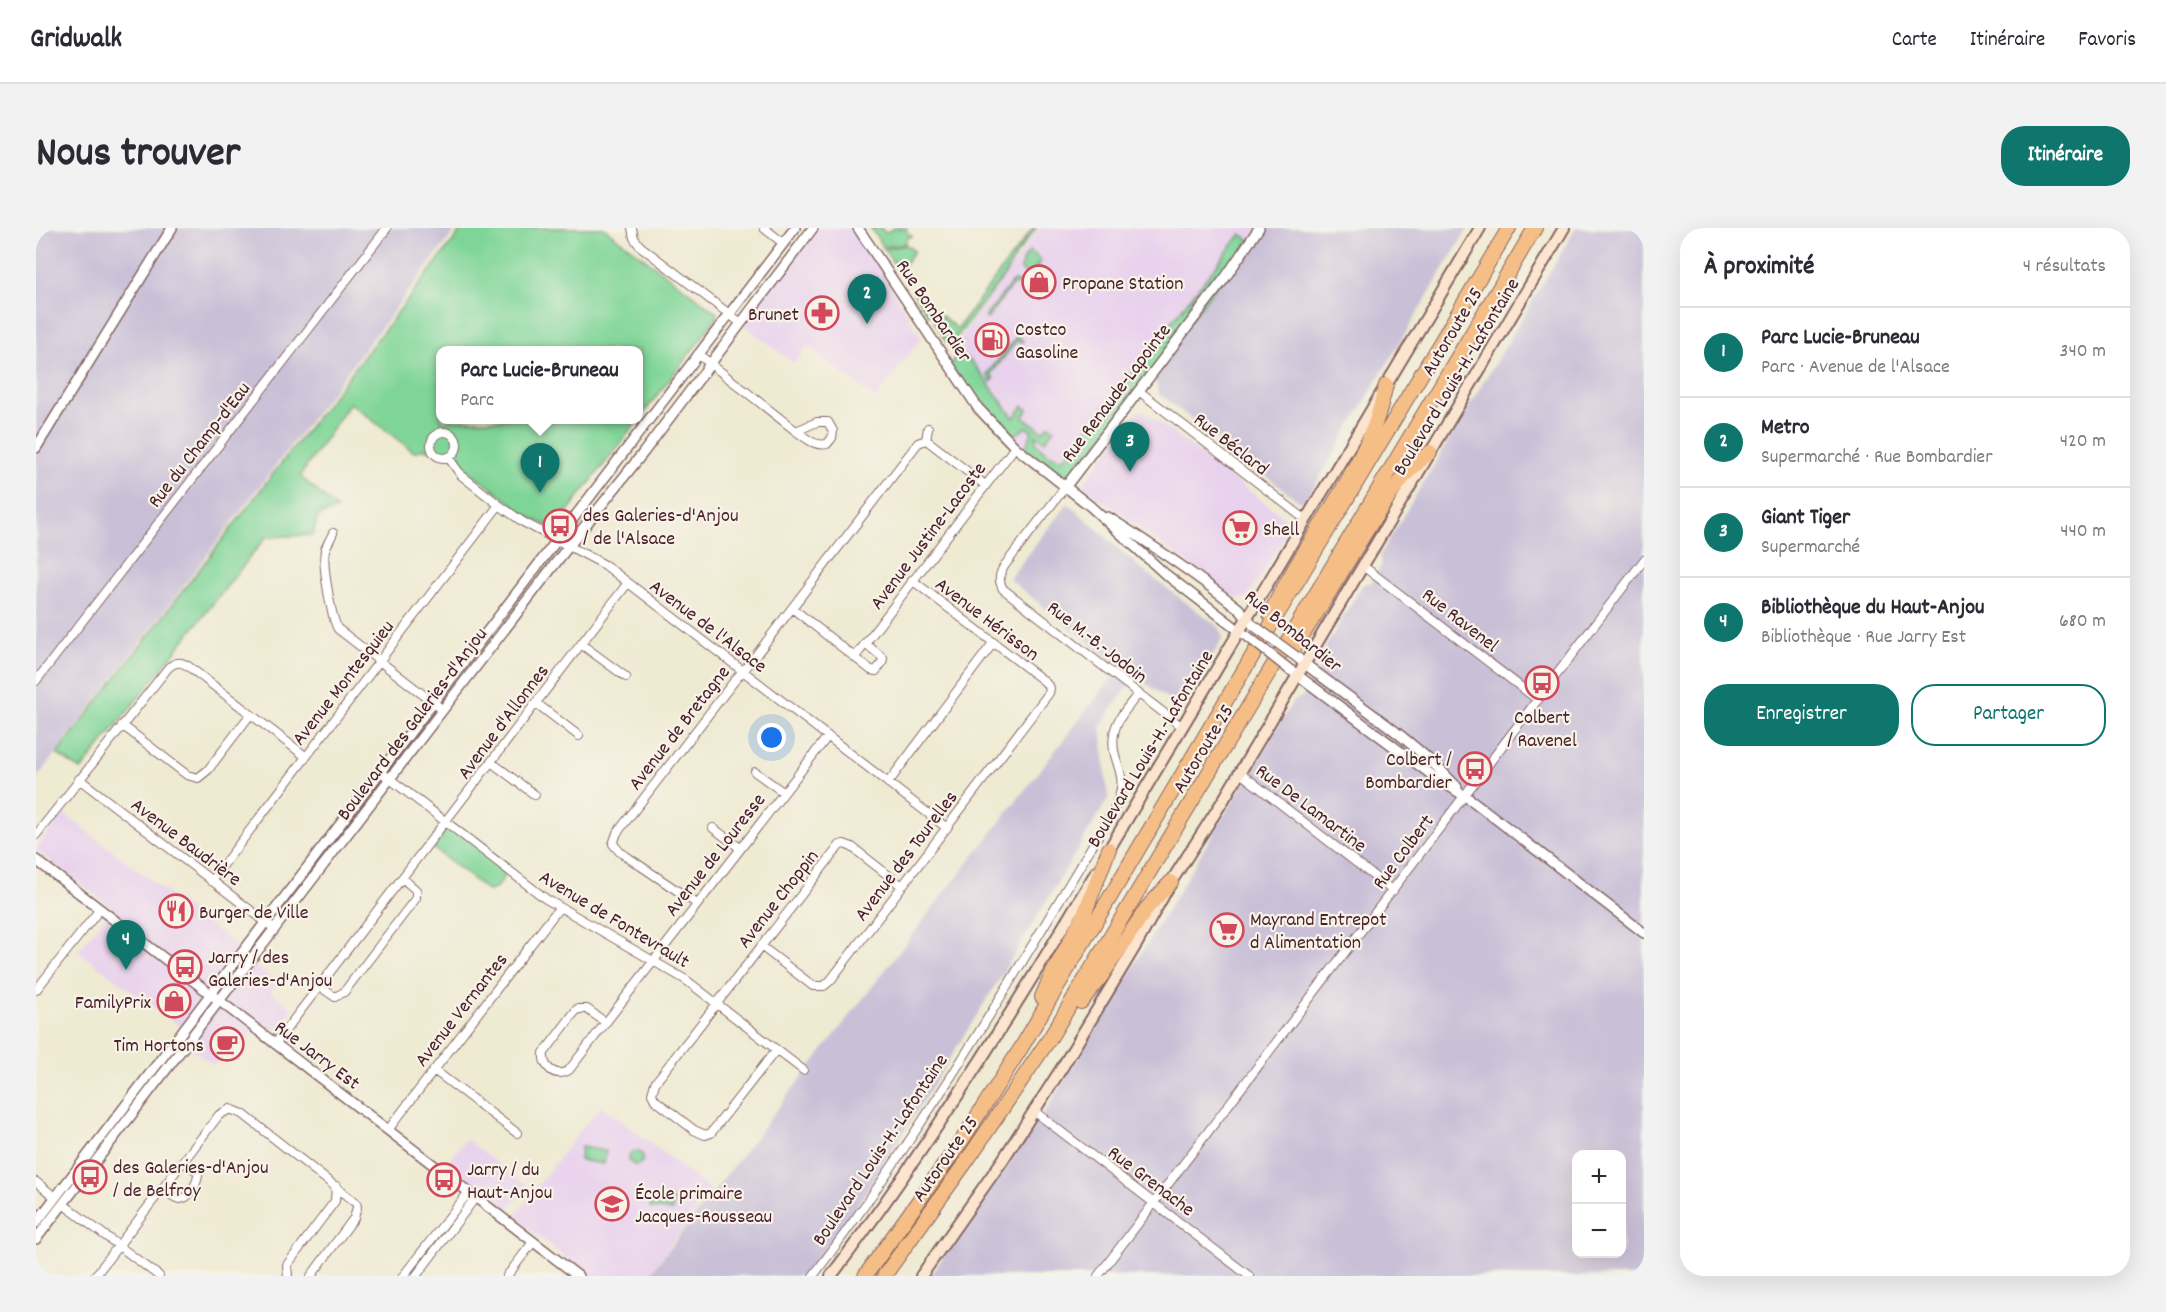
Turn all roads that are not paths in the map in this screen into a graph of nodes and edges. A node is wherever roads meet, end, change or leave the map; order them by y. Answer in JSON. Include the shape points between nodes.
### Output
{"nodes":[{"id":1,"x":172,"y":228,"type":"edge"},
{"id":2,"x":387,"y":228,"type":"edge"},
{"id":3,"x":632,"y":228,"type":"edge"},
{"id":4,"x":764,"y":228,"type":"edge"},
{"id":5,"x":795,"y":228,"type":"edge"},
{"id":6,"x":813,"y":228,"type":"edge"},
{"id":7,"x":858,"y":228,"type":"edge"},
{"id":8,"x":1259,"y":228,"type":"edge"},
{"id":9,"x":1480,"y":228,"type":"edge"},
{"id":10,"x":1509,"y":228,"type":"edge"},
{"id":11,"x":1535,"y":228,"type":"edge"},
{"id":12,"x":1564,"y":228,"type":"edge"},
{"id":13,"x":783,"y":243,"type":"junction"},
{"id":14,"x":729,"y":315,"type":"junction"},
{"id":15,"x":741,"y":324,"type":"junction"},
{"id":16,"x":698,"y":354,"type":"junction"},
{"id":17,"x":710,"y":364,"type":"junction"},
{"id":18,"x":1386,"y":386,"type":"junction"},
{"id":19,"x":1139,"y":392,"type":"junction"},
{"id":20,"x":928,"y":428,"type":"dead end"},
{"id":21,"x":796,"y":431,"type":"junction"},
{"id":22,"x":926,"y":440,"type":"junction"},
{"id":23,"x":630,"y":443,"type":"junction"},
{"id":24,"x":1015,"y":447,"type":"junction"},
{"id":25,"x":36,"y":448,"type":"edge"},
{"id":26,"x":1430,"y":452,"type":"junction"},
{"id":27,"x":643,"y":453,"type":"junction"},
{"id":28,"x":448,"y":457,"type":"dead end"},
{"id":29,"x":985,"y":485,"type":"junction"},
{"id":30,"x":1066,"y":486,"type":"junction"},
{"id":31,"x":499,"y":505,"type":"junction"},
{"id":32,"x":1090,"y":506,"type":"junction"},
{"id":33,"x":1306,"y":520,"type":"junction"},
{"id":34,"x":333,"y":533,"type":"dead end"},
{"id":35,"x":558,"y":540,"type":"junction"},
{"id":36,"x":570,"y":546,"type":"junction"},
{"id":37,"x":1644,"y":560,"type":"edge"},
{"id":38,"x":1363,"y":566,"type":"junction"},
{"id":39,"x":999,"y":577,"type":"joint"},
{"id":40,"x":912,"y":580,"type":"junction"},
{"id":41,"x":627,"y":584,"type":"junction"},
{"id":42,"x":792,"y":608,"type":"junction"},
{"id":43,"x":1250,"y":622,"type":"junction"},
{"id":44,"x":1243,"y":633,"type":"junction"},
{"id":45,"x":865,"y":643,"type":"junction"},
{"id":46,"x":993,"y":643,"type":"junction"},
{"id":47,"x":581,"y":644,"type":"junction"},
{"id":48,"x":855,"y":657,"type":"junction"},
{"id":49,"x":380,"y":660,"type":"junction"},
{"id":50,"x":1301,"y":661,"type":"junction"},
{"id":51,"x":743,"y":671,"type":"junction"},
{"id":52,"x":1294,"y":673,"type":"junction"},
{"id":53,"x":626,"y":677,"type":"dead end"},
{"id":54,"x":1238,"y":680,"type":"junction"},
{"id":55,"x":36,"y":681,"type":"edge"},
{"id":56,"x":1044,"y":681,"type":"joint"},
{"id":57,"x":1138,"y":694,"type":"junction"},
{"id":58,"x":1538,"y":700,"type":"junction"},
{"id":59,"x":434,"y":702,"type":"junction"},
{"id":60,"x":536,"y":703,"type":"junction"},
{"id":61,"x":443,"y":710,"type":"junction"},
{"id":62,"x":250,"y":715,"type":"junction"},
{"id":63,"x":122,"y":725,"type":"junction"},
{"id":64,"x":1237,"y":726,"type":"junction"},
{"id":65,"x":1182,"y":727,"type":"junction"},
{"id":66,"x":579,"y":736,"type":"dead end"},
{"id":67,"x":828,"y":736,"type":"junction"},
{"id":68,"x":305,"y":756,"type":"junction"},
{"id":69,"x":491,"y":762,"type":"junction"},
{"id":70,"x":381,"y":772,"type":"junction"},
{"id":71,"x":755,"y":772,"type":"dead end"},
{"id":72,"x":1239,"y":772,"type":"junction"},
{"id":73,"x":79,"y":779,"type":"junction"},
{"id":74,"x":390,"y":779,"type":"junction"},
{"id":75,"x":888,"y":783,"type":"junction"},
{"id":76,"x":783,"y":792,"type":"junction"},
{"id":77,"x":535,"y":795,"type":"dead end"},
{"id":78,"x":1465,"y":795,"type":"junction"},
{"id":79,"x":446,"y":822,"type":"junction"},
{"id":80,"x":713,"y":828,"type":"dead end"},
{"id":81,"x":947,"y":828,"type":"junction"},
{"id":82,"x":36,"y":835,"type":"edge"},
{"id":83,"x":740,"y":848,"type":"junction"},
{"id":84,"x":1109,"y":849,"type":"junction"},
{"id":85,"x":36,"y":860,"type":"edge"},
{"id":86,"x":402,"y":878,"type":"junction"},
{"id":87,"x":211,"y":881,"type":"junction"},
{"id":88,"x":1171,"y":882,"type":"junction"},
{"id":89,"x":902,"y":886,"type":"junction"},
{"id":90,"x":1393,"y":891,"type":"junction"},
{"id":91,"x":697,"y":904,"type":"junction"},
{"id":92,"x":559,"y":908,"type":"junction"},
{"id":93,"x":100,"y":909,"type":"junction"},
{"id":94,"x":266,"y":922,"type":"junction"},
{"id":95,"x":275,"y":929,"type":"junction"},
{"id":96,"x":1644,"y":933,"type":"edge"},
{"id":97,"x":761,"y":946,"type":"junction"},
{"id":98,"x":653,"y":960,"type":"junction"},
{"id":99,"x":319,"y":986,"type":"junction"},
{"id":100,"x":36,"y":990,"type":"edge"},
{"id":101,"x":210,"y":994,"type":"junction"},
{"id":102,"x":219,"y":1001,"type":"junction"},
{"id":103,"x":716,"y":1004,"type":"junction"},
{"id":104,"x":605,"y":1022,"type":"junction"},
{"id":105,"x":1050,"y":1038,"type":"junction"},
{"id":106,"x":275,"y":1044,"type":"junction"},
{"id":107,"x":1021,"y":1048,"type":"junction"},
{"id":108,"x":776,"y":1050,"type":"junction"},
{"id":109,"x":434,"y":1070,"type":"junction"},
{"id":110,"x":803,"y":1070,"type":"dead end"},
{"id":111,"x":1034,"y":1111,"type":"junction"},
{"id":112,"x":388,"y":1130,"type":"junction"},
{"id":113,"x":517,"y":1133,"type":"dead end"},
{"id":114,"x":184,"y":1161,"type":"junction"},
{"id":115,"x":36,"y":1182,"type":"edge"},
{"id":116,"x":336,"y":1186,"type":"junction"},
{"id":117,"x":163,"y":1188,"type":"junction"},
{"id":118,"x":472,"y":1196,"type":"junction"},
{"id":119,"x":55,"y":1197,"type":"junction"},
{"id":120,"x":1154,"y":1203,"type":"junction"},
{"id":121,"x":63,"y":1204,"type":"junction"},
{"id":122,"x":36,"y":1222,"type":"edge"},
{"id":123,"x":36,"y":1239,"type":"edge"},
{"id":124,"x":533,"y":1242,"type":"junction"},
{"id":125,"x":118,"y":1246,"type":"junction"},
{"id":126,"x":95,"y":1276,"type":"edge"},
{"id":127,"x":159,"y":1276,"type":"edge"},
{"id":128,"x":288,"y":1276,"type":"edge"},
{"id":129,"x":311,"y":1276,"type":"edge"},
{"id":130,"x":404,"y":1276,"type":"edge"},
{"id":131,"x":416,"y":1276,"type":"edge"},
{"id":132,"x":507,"y":1276,"type":"edge"},
{"id":133,"x":578,"y":1276,"type":"edge"},
{"id":134,"x":813,"y":1276,"type":"edge"},
{"id":135,"x":831,"y":1276,"type":"edge"},
{"id":136,"x":865,"y":1276,"type":"edge"},
{"id":137,"x":884,"y":1276,"type":"edge"},
{"id":138,"x":921,"y":1276,"type":"edge"},
{"id":139,"x":1098,"y":1276,"type":"edge"},
{"id":140,"x":1249,"y":1276,"type":"edge"}],
"edges":[{"from":1,"to":25,"type":"street"},
{"from":2,"to":55,"type":"street","name":"Rue du Champ-d'Eau"},
{"from":3,"to":14,"type":"street","via":[[640,246]]},
{"from":4,"to":13,"type":"street"},
{"from":5,"to":13,"type":"street","name":"Boulevard des Galeries-d'Anjou"},
{"from":6,"to":15,"type":"street","name":"Boulevard des Galeries-d'Anjou"},
{"from":7,"to":24,"type":"street","name":"Rue Bombardier","via":[[978,408]]},
{"from":8,"to":19,"type":"street","name":"Rue Renaude-Lapointe"},
{"from":9,"to":18,"type":"main road","name":"Boulevard Louis-H.-Lafontaine"},
{"from":10,"to":54,"type":"highway","name":"Autoroute 25"},
{"from":11,"to":64,"type":"highway","name":"Autoroute 25"},
{"from":12,"to":26,"type":"main road","name":"Boulevard Louis-H.-Lafontaine"},
{"from":13,"to":14,"type":"street","name":"Boulevard des Galeries-d'Anjou"},
{"from":14,"to":15,"type":"street"},
{"from":14,"to":16,"type":"street","name":"Boulevard des Galeries-d'Anjou"},
{"from":15,"to":17,"type":"street","name":"Boulevard des Galeries-d'Anjou"},
{"from":16,"to":17,"type":"street"},
{"from":16,"to":23,"type":"street","name":"Boulevard des Galeries-d'Anjou"},
{"from":17,"to":21,"type":"street"},
{"from":17,"to":27,"type":"street","name":"Boulevard des Galeries-d'Anjou"},
{"from":18,"to":33,"type":"main road","name":"Boulevard Louis-H.-Lafontaine"},
{"from":18,"to":54,"type":"highway","via":[[1373,429],[1282,589]]},
{"from":19,"to":30,"type":"street","name":"Rue Renaude-Lapointe"},
{"from":19,"to":33,"type":"street","name":"Rue Béclard"},
{"from":20,"to":22,"type":"street"},
{"from":21,"to":21,"type":"street","via":[[821,445],[830,441],[833,431],[828,422],[821,421]]},
{"from":22,"to":29,"type":"street"},
{"from":22,"to":42,"type":"street","name":"Avenue de Bretagne","via":[[918,443]]},
{"from":23,"to":27,"type":"street"},
{"from":23,"to":35,"type":"street","name":"Boulevard des Galeries-d'Anjou"},
{"from":24,"to":29,"type":"street","name":"Avenue Justine-Lacoste"},
{"from":24,"to":30,"type":"street","name":"Rue Bombardier"},
{"from":26,"to":38,"type":"main road","name":"Boulevard Louis-H.-Lafontaine"},
{"from":26,"to":64,"type":"highway","via":[[1404,476],[1320,611]]},
{"from":27,"to":36,"type":"street","name":"Boulevard des Galeries-d'Anjou"},
{"from":28,"to":31,"type":"street","name":"Avenue de l'Alsace","via":[[461,475]]},
{"from":29,"to":40,"type":"street","name":"Avenue Justine-Lacoste"},
{"from":30,"to":32,"type":"street","name":"Rue Bombardier"},
{"from":30,"to":39,"type":"street","name":"Rue Renaude-Lapointe"},
{"from":31,"to":35,"type":"street","name":"Avenue de l'Alsace"},
{"from":31,"to":49,"type":"street","name":"Avenue Montesquieu"},
{"from":32,"to":43,"type":"street","name":"Rue Bombardier","via":[[1200,579],[1241,610]]},
{"from":32,"to":44,"type":"street","name":"Rue Bombardier","via":[[1144,556]]},
{"from":33,"to":43,"type":"main road","name":"Boulevard Louis-H.-Lafontaine"},
{"from":34,"to":49,"type":"street","via":[[325,552],[333,621]]},
{"from":35,"to":36,"type":"street","name":"Avenue de l'Alsace"},
{"from":35,"to":59,"type":"street","name":"Boulevard des Galeries-d'Anjou"},
{"from":36,"to":41,"type":"street","name":"Avenue de l'Alsace","via":[[604,565]]},
{"from":36,"to":61,"type":"street","name":"Boulevard des Galeries-d'Anjou"},
{"from":37,"to":58,"type":"street","name":"Rue Colbert"},
{"from":38,"to":50,"type":"main road","name":"Boulevard Louis-H.-Lafontaine"},
{"from":38,"to":58,"type":"street","name":"Rue Ravenel"},
{"from":39,"to":57,"type":"street","name":"Rue M.-B.-Jodoin","via":[[1003,589]]},
{"from":40,"to":45,"type":"street","name":"Avenue Justine-Lacoste"},
{"from":40,"to":46,"type":"street","name":"Avenue Hérisson"},
{"from":41,"to":47,"type":"street","name":"Avenue d'Allonnes"},
{"from":41,"to":51,"type":"street","name":"Avenue de l'Alsace"},
{"from":42,"to":48,"type":"street"},
{"from":42,"to":51,"type":"street","name":"Avenue de Bretagne"},
{"from":43,"to":44,"type":"main road","name":"Boulevard Louis-H.-Lafontaine"},
{"from":43,"to":50,"type":"street","name":"Rue Bombardier","bridge":true},
{"from":44,"to":52,"type":"street","name":"Rue Bombardier","bridge":true},
{"from":44,"to":65,"type":"main road","name":"Boulevard Louis-H.-Lafontaine"},
{"from":45,"to":48,"type":"street","name":"Avenue Justine-Lacoste"},
{"from":45,"to":48,"type":"street","via":[[882,656],[882,663],[873,671]]},
{"from":46,"to":56,"type":"street","name":"Avenue Hérisson"},
{"from":46,"to":75,"type":"street"},
{"from":47,"to":53,"type":"street"},
{"from":47,"to":60,"type":"street","name":"Avenue d'Allonnes"},
{"from":49,"to":59,"type":"street"},
{"from":49,"to":68,"type":"street","name":"Avenue Montesquieu"},
{"from":50,"to":52,"type":"main road","name":"Boulevard Louis-H.-Lafontaine"},
{"from":50,"to":78,"type":"street","name":"Rue Bombardier","via":[[1413,744]]},
{"from":51,"to":67,"type":"street","name":"Avenue de l'Alsace"},
{"from":51,"to":91,"type":"street","name":"Avenue de Bretagne","via":[[614,838],[613,844],[620,852]]},
{"from":52,"to":72,"type":"main road","name":"Boulevard Louis-H.-Lafontaine"},
{"from":52,"to":78,"type":"street","name":"Rue Bombardier","via":[[1436,778]]},
{"from":54,"to":107,"type":"highway","name":"Autoroute 25"},
{"from":56,"to":81,"type":"street","name":"Avenue des Tourelles","via":[[1049,693]]},
{"from":57,"to":65,"type":"street","name":"Rue M.-B.-Jodoin"},
{"from":57,"to":134,"type":"street","name":"Boulevard Louis-H.-Lafontaine","via":[[1114,735],[1123,784],[1113,811],[955,1070],[866,1206]]},
{"from":58,"to":78,"type":"street","name":"Rue Colbert"},
{"from":59,"to":61,"type":"street"},
{"from":59,"to":70,"type":"street","name":"Boulevard des Galeries-d'Anjou"},
{"from":60,"to":66,"type":"street"},
{"from":60,"to":69,"type":"street","name":"Avenue d'Allonnes"},
{"from":61,"to":74,"type":"street","name":"Boulevard des Galeries-d'Anjou"},
{"from":62,"to":63,"type":"street","via":[[188,666],[178,663],[168,668]]},
{"from":62,"to":63,"type":"street","via":[[198,778],[187,775]]},
{"from":62,"to":68,"type":"street"},
{"from":63,"to":73,"type":"street"},
{"from":64,"to":105,"type":"highway","name":"Autoroute 25"},
{"from":65,"to":84,"type":"main road","name":"Boulevard Louis-H.-Lafontaine"},
{"from":67,"to":75,"type":"street","name":"Avenue de l'Alsace"},
{"from":67,"to":76,"type":"street","name":"Avenue de Louresse"},
{"from":68,"to":87,"type":"street","name":"Avenue Montesquieu"},
{"from":69,"to":77,"type":"street"},
{"from":69,"to":79,"type":"street","name":"Avenue d'Allonnes"},
{"from":70,"to":74,"type":"street","name":"Avenue de Fontevrault"},
{"from":70,"to":94,"type":"street","name":"Boulevard des Galeries-d'Anjou"},
{"from":71,"to":76,"type":"street"},
{"from":72,"to":88,"type":"main road","name":"Boulevard Louis-H.-Lafontaine"},
{"from":72,"to":90,"type":"street","name":"Rue De Lamartine"},
{"from":73,"to":82,"type":"street"},
{"from":73,"to":87,"type":"street","name":"Avenue Baudrière"},
{"from":74,"to":79,"type":"street","name":"Avenue de Fontevrault"},
{"from":74,"to":95,"type":"street","name":"Boulevard des Galeries-d'Anjou"},
{"from":75,"to":81,"type":"street","name":"Avenue de l'Alsace"},
{"from":76,"to":83,"type":"street","name":"Avenue de Louresse"},
{"from":78,"to":90,"type":"street","name":"Rue Colbert"},
{"from":78,"to":96,"type":"street","name":"Rue Bombardier"},
{"from":79,"to":86,"type":"street","name":"Avenue d'Allonnes"},
{"from":79,"to":92,"type":"street","name":"Avenue de Fontevrault"},
{"from":80,"to":83,"type":"street"},
{"from":81,"to":89,"type":"street","name":"Avenue des Tourelles"},
{"from":83,"to":91,"type":"street","name":"Avenue de Louresse"},
{"from":84,"to":107,"type":"highway","via":[[1084,915],[1052,974]]},
{"from":84,"to":135,"type":"main road","name":"Boulevard Louis-H.-Lafontaine","via":[[955,1098]]},
{"from":85,"to":93,"type":"street","name":"Rue Jarry Est"},
{"from":86,"to":99,"type":"street","name":"Avenue d'Allonnes"},
{"from":86,"to":99,"type":"street","via":[[416,890],[416,898],[344,992],[335,997]]},
{"from":87,"to":94,"type":"street","name":"Avenue Baudrière"},
{"from":88,"to":105,"type":"highway","via":[[1146,908],[1101,978]]},
{"from":88,"to":111,"type":"main road","name":"Boulevard Louis-H.-Lafontaine"},
{"from":89,"to":97,"type":"street","name":"Avenue des Tourelles","via":[[824,986],[813,986]]},
{"from":89,"to":97,"type":"street","name":"Avenue Choppin","via":[[852,847],[840,845]]},
{"from":90,"to":120,"type":"street","name":"Rue Colbert"},
{"from":91,"to":98,"type":"street","name":"Avenue de Louresse"},
{"from":92,"to":98,"type":"street","name":"Avenue de Fontevrault"},
{"from":92,"to":109,"type":"street","name":"Avenue Vernantes"},
{"from":93,"to":100,"type":"street"},
{"from":93,"to":101,"type":"street","name":"Rue Jarry Est"},
{"from":94,"to":95,"type":"street","name":"Avenue Baudrière"},
{"from":94,"to":101,"type":"street","name":"Boulevard des Galeries-d'Anjou"},
{"from":95,"to":102,"type":"street","name":"Boulevard des Galeries-d'Anjou"},
{"from":97,"to":103,"type":"street","name":"Avenue Choppin"},
{"from":98,"to":103,"type":"street","name":"Avenue de Fontevrault"},
{"from":98,"to":104,"type":"street","name":"Avenue de Louresse"},
{"from":99,"to":106,"type":"street","name":"Avenue d'Allonnes"},
{"from":101,"to":102,"type":"street","name":"Rue Jarry Est"},
{"from":101,"to":119,"type":"street","name":"Boulevard des Galeries-d'Anjou"},
{"from":102,"to":106,"type":"street","name":"Rue Jarry Est"},
{"from":102,"to":121,"type":"street","name":"Boulevard des Galeries-d'Anjou"},
{"from":103,"to":108,"type":"street","name":"Avenue de Fontevrault"},
{"from":103,"to":108,"type":"street","name":"Avenue Choppin","via":[[656,1083],[652,1094],[658,1103],[694,1130],[705,1135],[711,1133]]},
{"from":104,"to":104,"type":"street","name":"Avenue de Louresse","via":[[567,1072],[557,1073],[546,1065],[544,1053],[577,1009],[587,1009]]},
{"from":105,"to":137,"type":"highway","name":"Autoroute 25"},
{"from":106,"to":112,"type":"street","name":"Rue Jarry Est"},
{"from":107,"to":136,"type":"highway","name":"Autoroute 25","via":[[962,1140]]},
{"from":108,"to":110,"type":"street","name":"Avenue de Fontevrault"},
{"from":109,"to":112,"type":"street","name":"Avenue Vernantes"},
{"from":109,"to":113,"type":"street"},
{"from":111,"to":120,"type":"street","name":"Rue Grenache"},
{"from":111,"to":138,"type":"main road","name":"Boulevard Louis-H.-Lafontaine"},
{"from":112,"to":118,"type":"street","name":"Rue Jarry Est"},
{"from":114,"to":116,"type":"street","via":[[219,1115],[230,1109],[243,1114]]},
{"from":114,"to":117,"type":"street"},
{"from":114,"to":117,"type":"street","via":[[198,1172],[198,1181],[186,1197],[177,1198]]},
{"from":115,"to":119,"type":"street"},
{"from":116,"to":128,"type":"street","via":[[335,1201],[287,1265]]},
{"from":116,"to":129,"type":"street","via":[[353,1199],[357,1213]]},
{"from":117,"to":125,"type":"street"},
{"from":118,"to":124,"type":"street","name":"Rue Jarry Est"},
{"from":118,"to":130,"type":"street"},
{"from":118,"to":131,"type":"street"},
{"from":119,"to":122,"type":"street","name":"Boulevard des Galeries-d'Anjou"},
{"from":120,"to":139,"type":"street","name":"Rue Colbert"},
{"from":120,"to":140,"type":"street","name":"Rue Grenache"},
{"from":121,"to":123,"type":"street","name":"Boulevard des Galeries-d'Anjou"},
{"from":121,"to":125,"type":"street"},
{"from":124,"to":132,"type":"street"},
{"from":124,"to":133,"type":"street","name":"Rue Jarry Est"},
{"from":125,"to":126,"type":"street"},
{"from":125,"to":127,"type":"street"}]}
